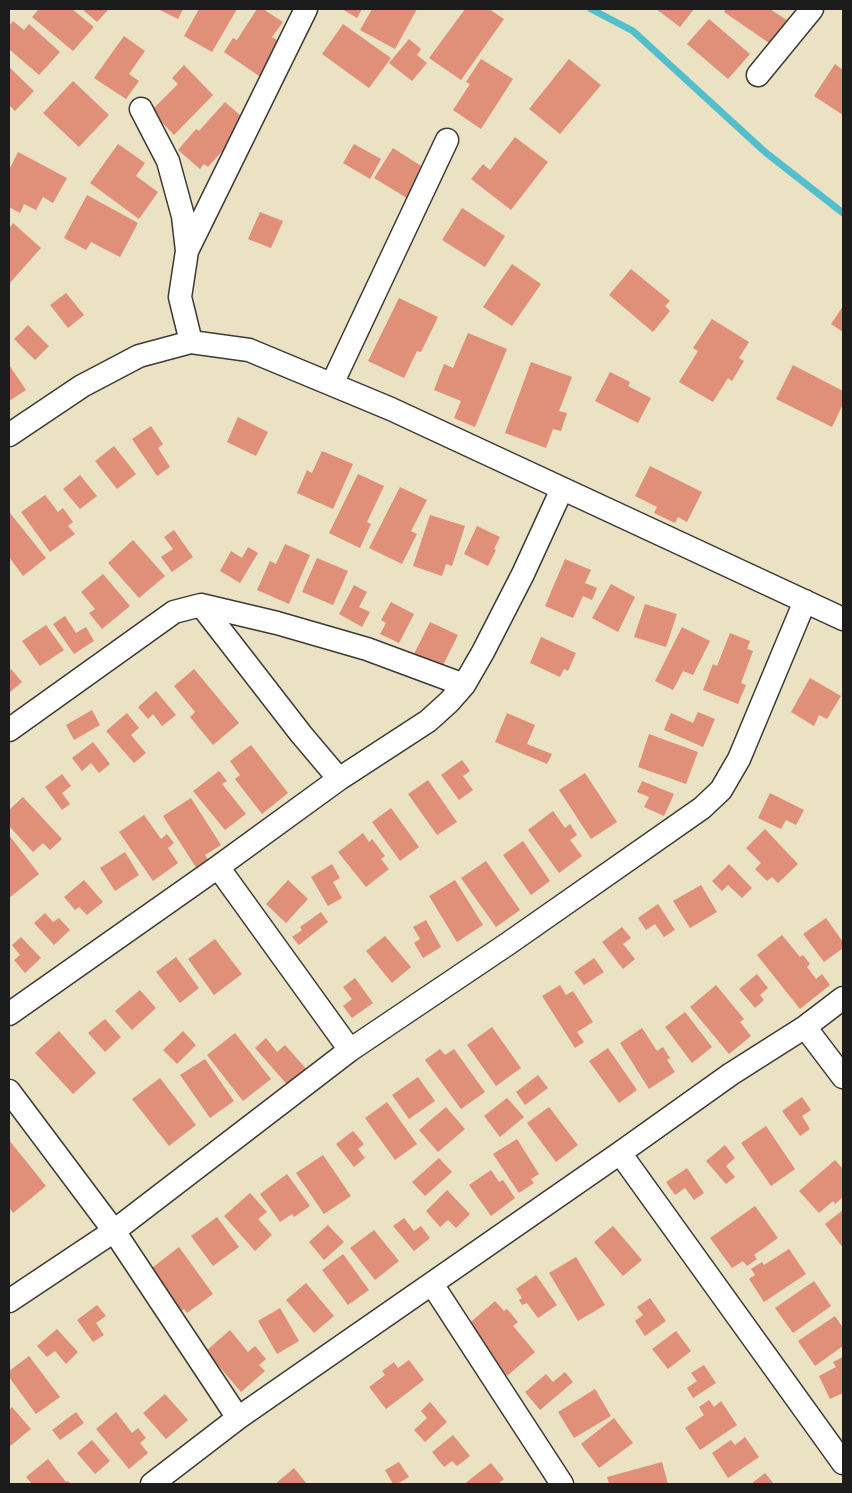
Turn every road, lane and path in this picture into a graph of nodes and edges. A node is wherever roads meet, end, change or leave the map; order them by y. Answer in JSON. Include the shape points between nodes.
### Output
{"nodes":[{"id":1,"x":306,"y":9,"type":"edge"},
{"id":2,"x":812,"y":9,"type":"edge"},
{"id":3,"x":758,"y":75,"type":"dead end"},
{"id":4,"x":141,"y":109,"type":"dead end"},
{"id":5,"x":447,"y":140,"type":"dead end"},
{"id":6,"x":188,"y":251,"type":"junction"},
{"id":7,"x":190,"y":342,"type":"junction"},
{"id":8,"x":332,"y":384,"type":"junction"},
{"id":9,"x":9,"y":435,"type":"edge"},
{"id":10,"x":562,"y":489,"type":"junction"},
{"id":11,"x":805,"y":601,"type":"junction"},
{"id":12,"x":201,"y":605,"type":"junction"},
{"id":13,"x":843,"y":619,"type":"edge"},
{"id":14,"x":464,"y":685,"type":"junction"},
{"id":15,"x":9,"y":730,"type":"edge"},
{"id":16,"x":339,"y":779,"type":"junction"},
{"id":17,"x":218,"y":867,"type":"junction"},
{"id":18,"x":843,"y":998,"type":"edge"},
{"id":19,"x":9,"y":1014,"type":"edge"},
{"id":20,"x":805,"y":1027,"type":"junction"},
{"id":21,"x":350,"y":1050,"type":"junction"},
{"id":22,"x":843,"y":1077,"type":"edge"},
{"id":23,"x":9,"y":1090,"type":"edge"},
{"id":24,"x":620,"y":1153,"type":"junction"},
{"id":25,"x":114,"y":1231,"type":"junction"},
{"id":26,"x":432,"y":1284,"type":"junction"},
{"id":27,"x":9,"y":1301,"type":"edge"},
{"id":28,"x":238,"y":1418,"type":"junction"},
{"id":29,"x":843,"y":1463,"type":"edge"},
{"id":30,"x":152,"y":1484,"type":"edge"},
{"id":31,"x":562,"y":1484,"type":"edge"}],
"edges":[{"from":1,"to":6,"type":"street"},
{"from":2,"to":3,"type":"street"},
{"from":4,"to":6,"type":"street","via":[[168,162],[183,216]]},
{"from":5,"to":8,"type":"street"},
{"from":6,"to":7,"type":"street","via":[[180,297]]},
{"from":7,"to":8,"type":"street","via":[[249,350]]},
{"from":7,"to":9,"type":"street","via":[[138,356],[82,386]]},
{"from":8,"to":10,"type":"street"},
{"from":10,"to":11,"type":"street"},
{"from":10,"to":14,"type":"street","via":[[523,574]]},
{"from":11,"to":13,"type":"street"},
{"from":11,"to":21,"type":"street","via":[[739,759],[721,790],[702,808]]},
{"from":12,"to":14,"type":"street","via":[[277,622],[368,649]]},
{"from":12,"to":15,"type":"street","via":[[174,612]]},
{"from":12,"to":16,"type":"street"},
{"from":14,"to":16,"type":"street","via":[[428,721]]},
{"from":16,"to":17,"type":"street"},
{"from":17,"to":19,"type":"street"},
{"from":17,"to":21,"type":"street"},
{"from":18,"to":20,"type":"street"},
{"from":20,"to":22,"type":"street"},
{"from":20,"to":24,"type":"street","via":[[730,1074]]},
{"from":21,"to":25,"type":"street"},
{"from":23,"to":25,"type":"street"},
{"from":24,"to":26,"type":"street"},
{"from":24,"to":29,"type":"street"},
{"from":25,"to":27,"type":"street"},
{"from":25,"to":28,"type":"street"},
{"from":26,"to":28,"type":"street"},
{"from":26,"to":31,"type":"street"},
{"from":28,"to":30,"type":"street"}]}
